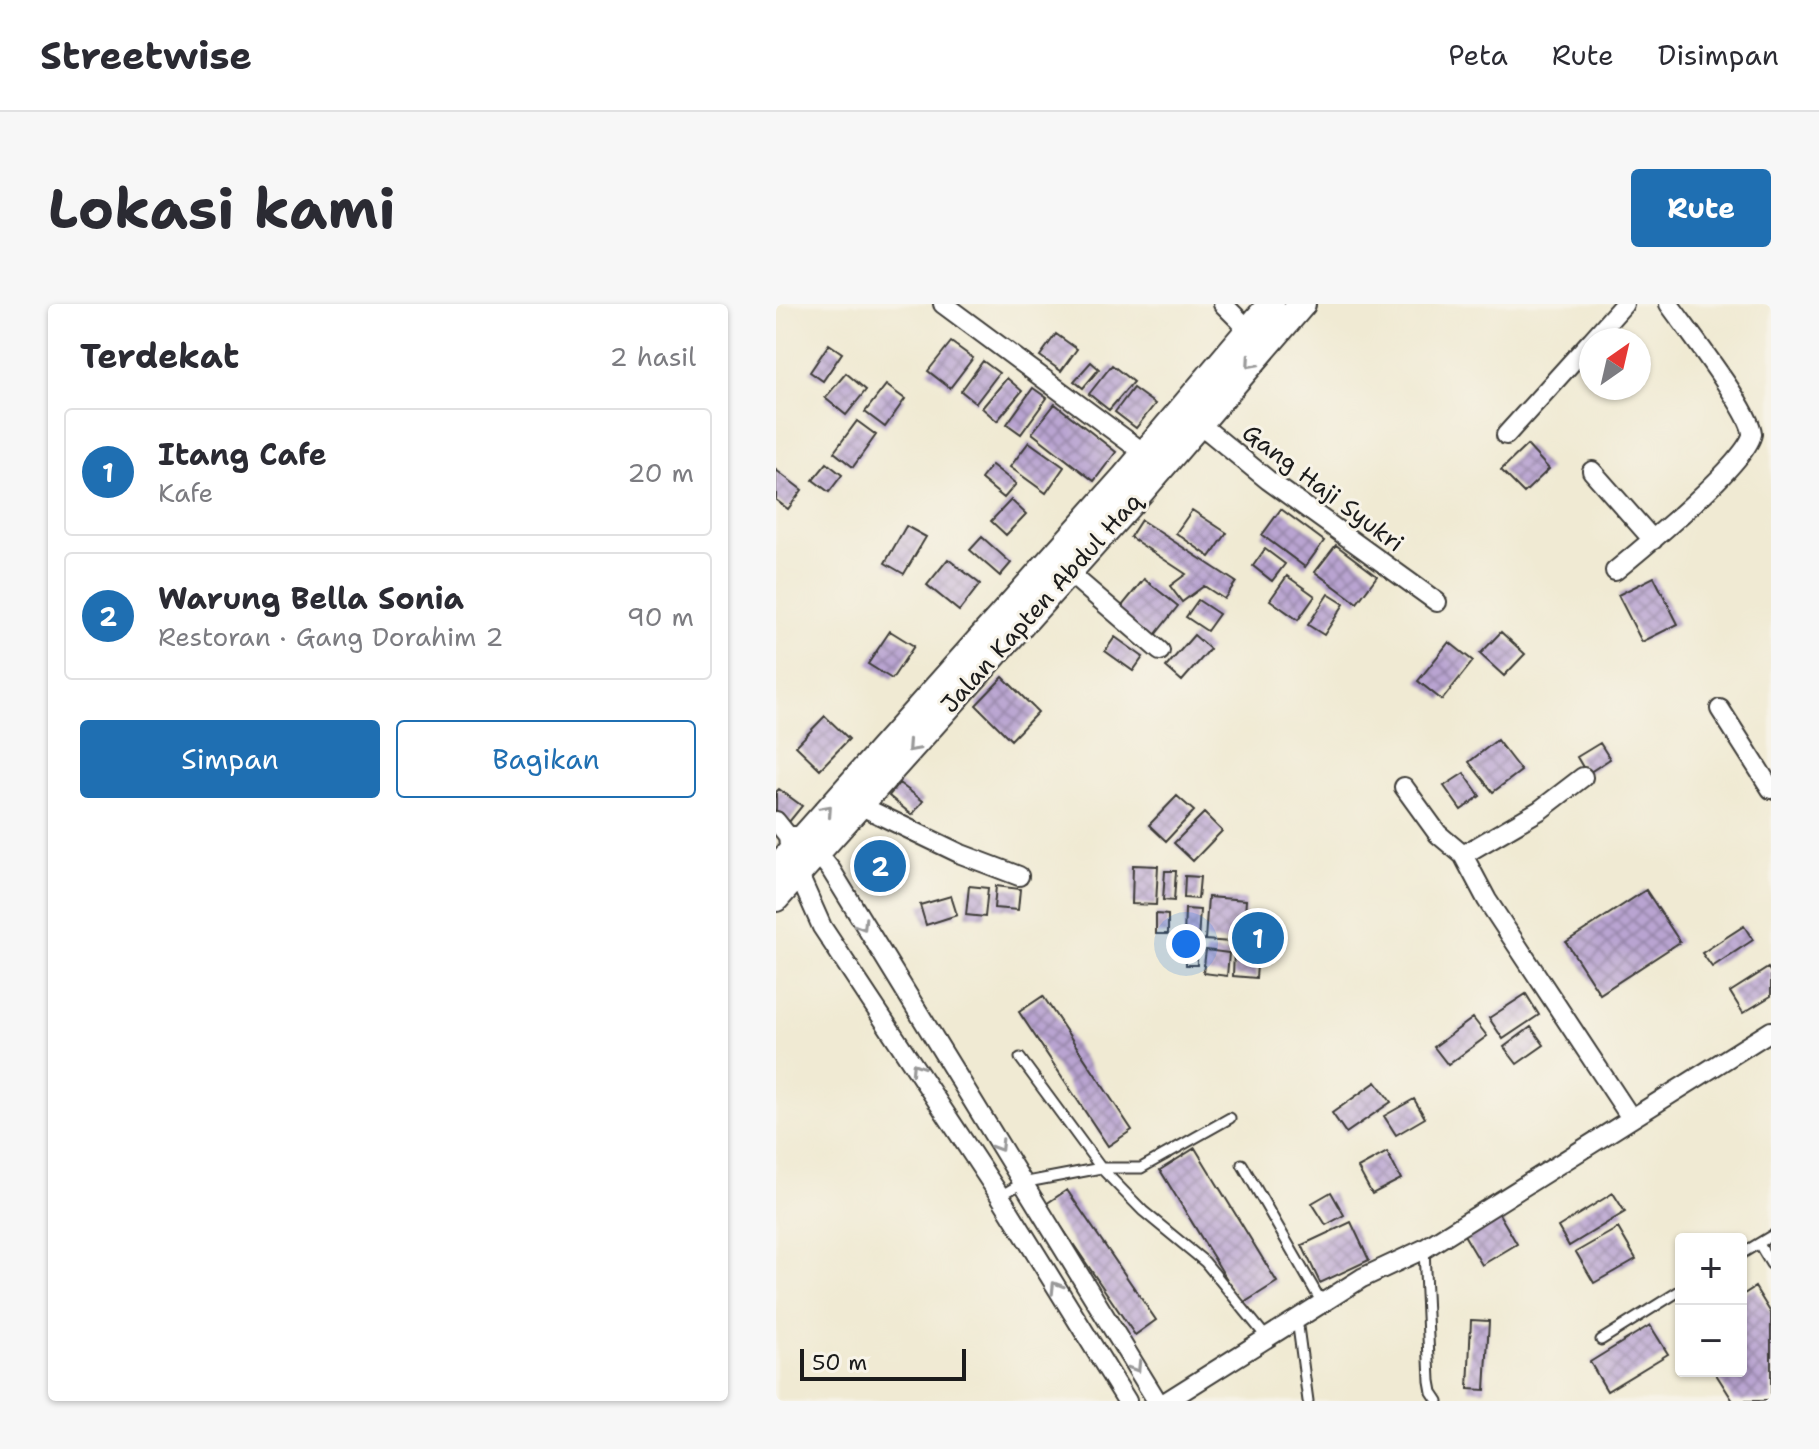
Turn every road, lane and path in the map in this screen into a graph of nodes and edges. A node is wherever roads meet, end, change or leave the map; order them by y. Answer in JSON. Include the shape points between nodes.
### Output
{"nodes":[{"id":1,"x":943,"y":304,"type":"edge"},
{"id":2,"x":1223,"y":304,"type":"edge"},
{"id":3,"x":1271,"y":304,"type":"edge"},
{"id":4,"x":1302,"y":304,"type":"edge"},
{"id":5,"x":1624,"y":304,"type":"edge"},
{"id":6,"x":1669,"y":304,"type":"edge"},
{"id":7,"x":1602,"y":328,"type":"edge"},
{"id":8,"x":1249,"y":330,"type":"junction"},
{"id":9,"x":1579,"y":353,"type":"edge"},
{"id":10,"x":1190,"y":416,"type":"junction"},
{"id":11,"x":1506,"y":435,"type":"dead end"},
{"id":12,"x":1144,"y":453,"type":"junction"},
{"id":13,"x":1592,"y":471,"type":"dead end"},
{"id":14,"x":1653,"y":540,"type":"junction"},
{"id":15,"x":1615,"y":571,"type":"dead end"},
{"id":16,"x":1068,"y":572,"type":"junction"},
{"id":17,"x":1437,"y":602,"type":"dead end"},
{"id":18,"x":1160,"y":651,"type":"dead end"},
{"id":19,"x":973,"y":663,"type":"junction"},
{"id":20,"x":1720,"y":709,"type":"dead end"},
{"id":21,"x":1583,"y":777,"type":"dead end"},
{"id":22,"x":1404,"y":787,"type":"dead end"},
{"id":23,"x":1771,"y":789,"type":"edge"},
{"id":24,"x":859,"y":805,"type":"junction"},
{"id":25,"x":793,"y":849,"type":"edge"},
{"id":26,"x":1463,"y":855,"type":"junction"},
{"id":27,"x":1019,"y":876,"type":"dead end"},
{"id":28,"x":776,"y":898,"type":"edge"},
{"id":29,"x":1771,"y":1031,"type":"edge"},
{"id":30,"x":1020,"y":1058,"type":"dead end"},
{"id":31,"x":1230,"y":1118,"type":"dead end"},
{"id":32,"x":1631,"y":1118,"type":"junction"},
{"id":33,"x":1242,"y":1164,"type":"dead end"},
{"id":34,"x":1101,"y":1168,"type":"junction"},
{"id":35,"x":1022,"y":1183,"type":"junction"},
{"id":36,"x":1000,"y":1196,"type":"junction"},
{"id":37,"x":1771,"y":1236,"type":"edge"},
{"id":38,"x":1759,"y":1244,"type":"junction"},
{"id":39,"x":1424,"y":1249,"type":"junction"},
{"id":40,"x":1747,"y":1251,"type":"edge"},
{"id":41,"x":1771,"y":1264,"type":"edge"},
{"id":42,"x":1675,"y":1294,"type":"edge"},
{"id":43,"x":1322,"y":1303,"type":"junction"},
{"id":44,"x":1297,"y":1319,"type":"junction"},
{"id":45,"x":1267,"y":1338,"type":"junction"},
{"id":46,"x":1601,"y":1340,"type":"dead end"},
{"id":47,"x":1127,"y":1401,"type":"edge"},
{"id":48,"x":1157,"y":1401,"type":"edge"},
{"id":49,"x":1167,"y":1401,"type":"edge"},
{"id":50,"x":1308,"y":1401,"type":"edge"},
{"id":51,"x":1438,"y":1401,"type":"edge"}],
"edges":[{"from":1,"to":12,"type":"street"},
{"from":2,"to":8,"type":"street"},
{"from":3,"to":8,"type":"street","name":"Jalan Kapten Abdul Haq"},
{"from":4,"to":10,"type":"street","name":"Jalan Kapten Abdul Haq","one_way":true},
{"from":5,"to":7,"type":"street"},
{"from":6,"to":14,"type":"street","via":[[1743,410],[1752,439],[1733,465]]},
{"from":8,"to":10,"type":"street","name":"Jalan Kapten Abdul Haq"},
{"from":9,"to":11,"type":"street"},
{"from":10,"to":12,"type":"street","name":"Jalan Kapten Abdul Haq"},
{"from":10,"to":16,"type":"street","name":"Jalan Kapten Abdul Haq"},
{"from":10,"to":17,"type":"street","name":"Gang Haji Syukri","via":[[1268,480]]},
{"from":12,"to":19,"type":"street","name":"Jalan Kapten Abdul Haq"},
{"from":13,"to":14,"type":"street"},
{"from":14,"to":15,"type":"street"},
{"from":16,"to":18,"type":"street"},
{"from":16,"to":19,"type":"street","name":"Jalan Kapten Abdul Haq"},
{"from":19,"to":24,"type":"street","name":"Jalan Kapten Abdul Haq","one_way":true},
{"from":25,"to":19,"type":"street","name":"Jalan Kapten Abdul Haq","one_way":true},
{"from":20,"to":23,"type":"street"},
{"from":21,"to":26,"type":"street","via":[[1540,810]]},
{"from":22,"to":26,"type":"street","via":[[1438,834]]},
{"from":24,"to":25,"type":"street","name":"Jalan Kapten Abdul Haq"},
{"from":24,"to":27,"type":"street"},
{"from":25,"to":28,"type":"street","name":"Jalan Kapten Abdul Haq"},
{"from":25,"to":35,"type":"street","one_way":true,"via":[[831,870]]},
{"from":36,"to":25,"type":"street","one_way":true,"via":[[822,927]]},
{"from":26,"to":32,"type":"street"},
{"from":29,"to":32,"type":"street"},
{"from":30,"to":34,"type":"lane"},
{"from":31,"to":34,"type":"lane","via":[[1141,1168]]},
{"from":32,"to":39,"type":"street"},
{"from":33,"to":43,"type":"lane"},
{"from":34,"to":35,"type":"lane"},
{"from":34,"to":45,"type":"lane","via":[[1205,1262]]},
{"from":35,"to":36,"type":"lane"},
{"from":35,"to":48,"type":"street","one_way":true},
{"from":47,"to":36,"type":"street","one_way":true},
{"from":37,"to":38,"type":"lane"},
{"from":38,"to":40,"type":"lane"},
{"from":38,"to":41,"type":"lane"},
{"from":39,"to":43,"type":"street"},
{"from":39,"to":51,"type":"lane","via":[[1430,1381]]},
{"from":42,"to":46,"type":"lane"},
{"from":43,"to":44,"type":"street"},
{"from":44,"to":45,"type":"street"},
{"from":44,"to":50,"type":"lane"},
{"from":45,"to":49,"type":"street"}]}
